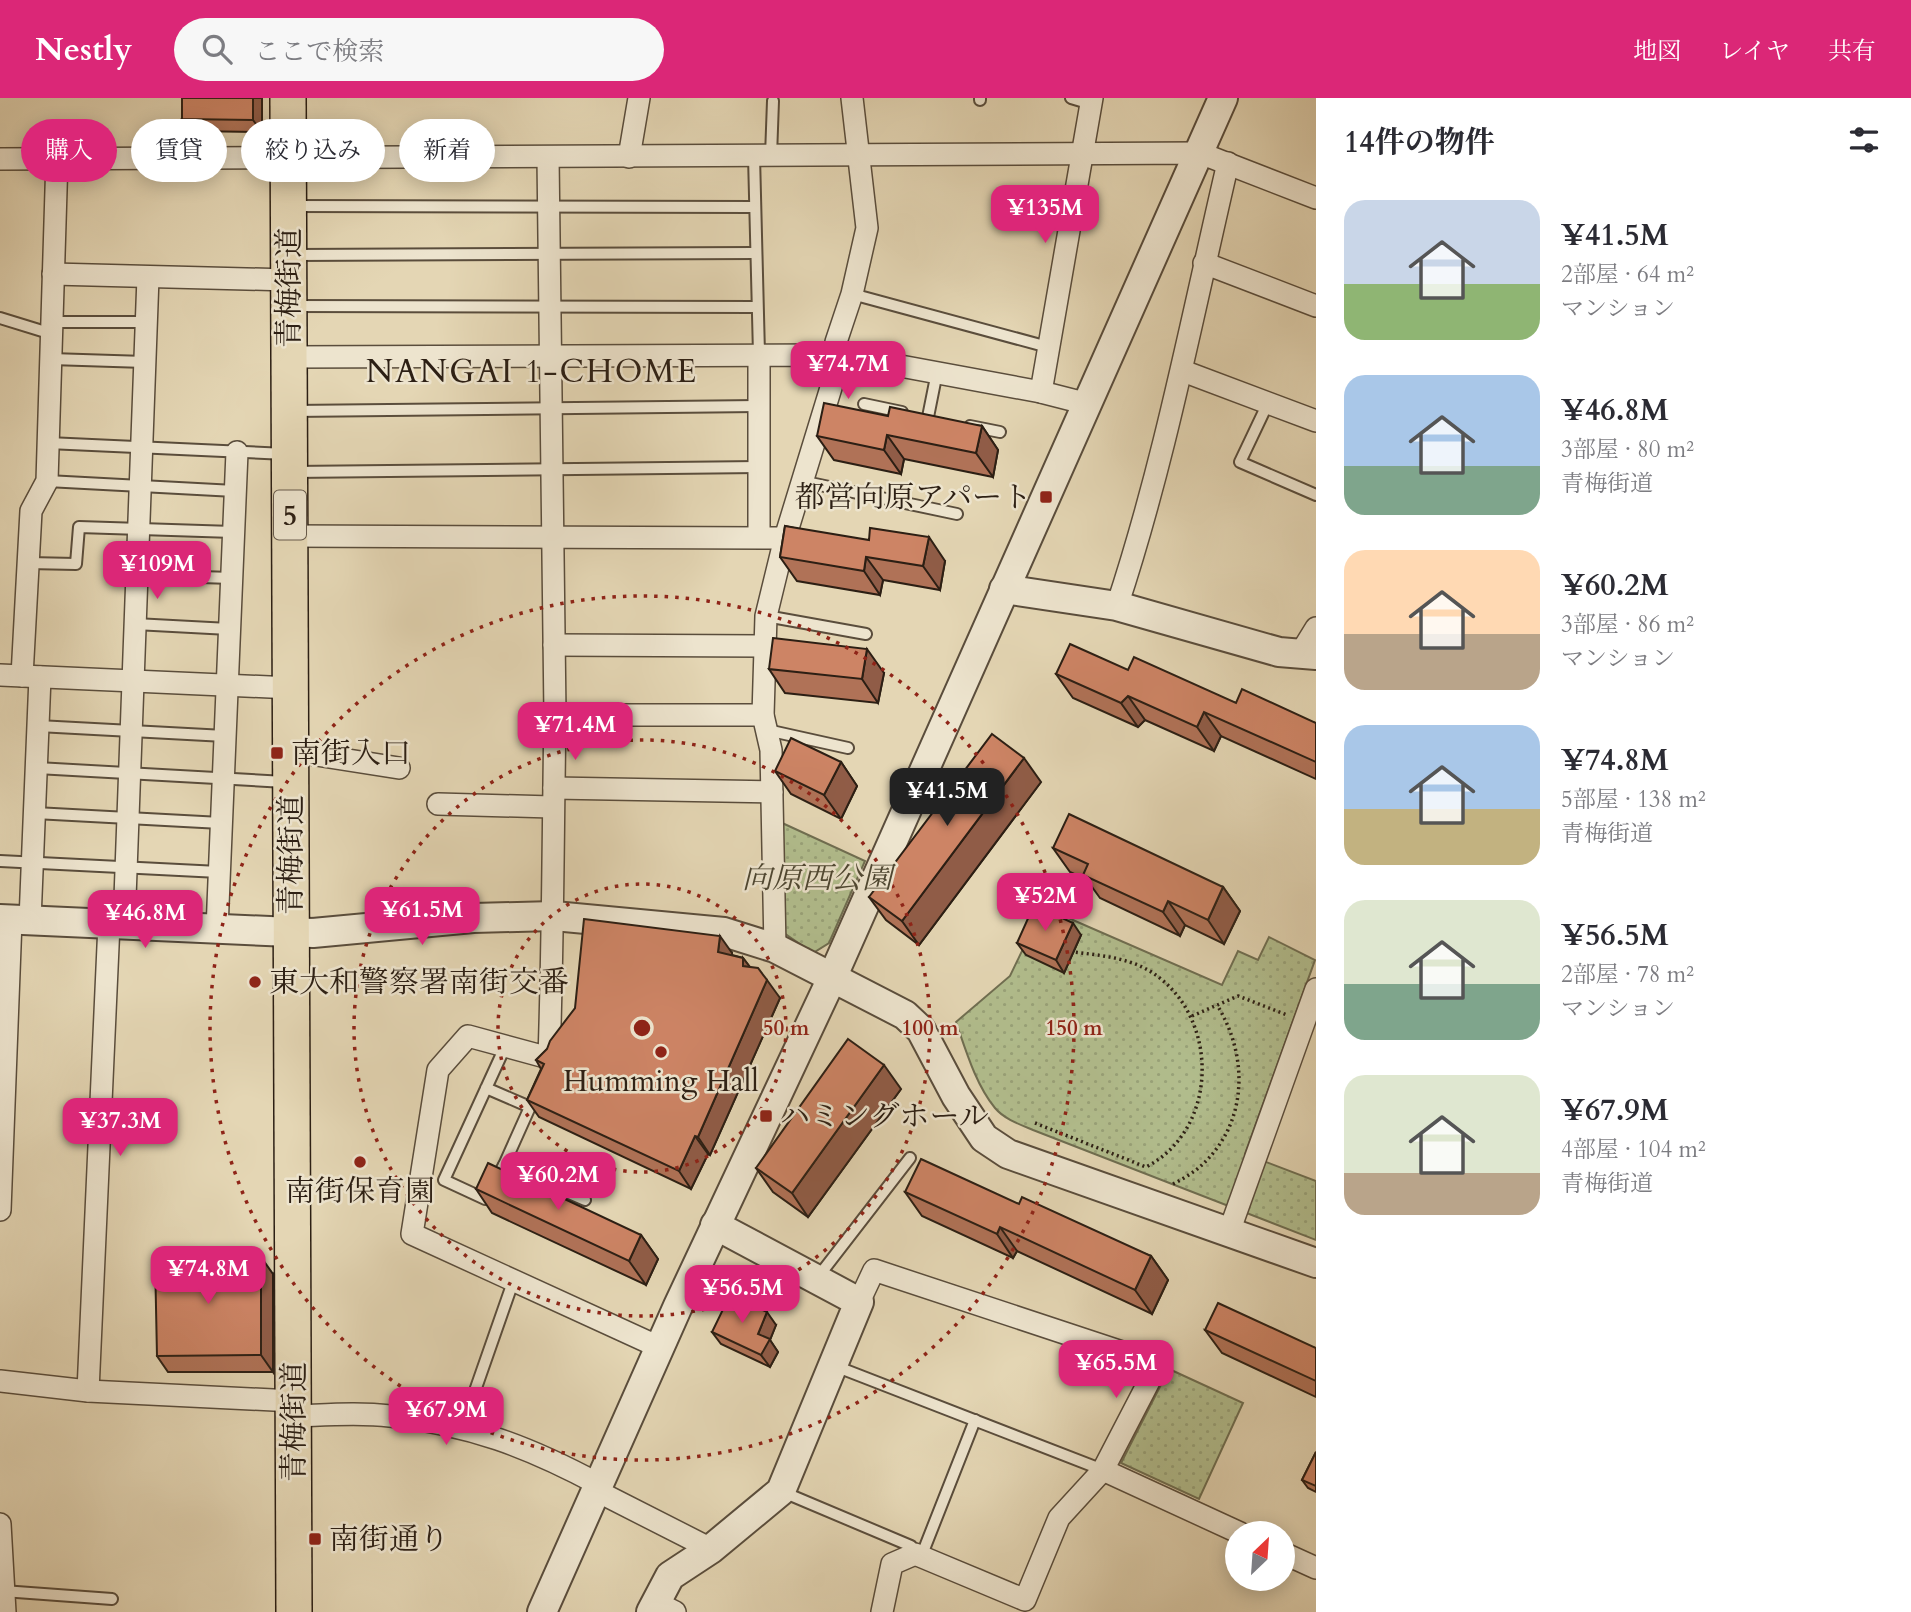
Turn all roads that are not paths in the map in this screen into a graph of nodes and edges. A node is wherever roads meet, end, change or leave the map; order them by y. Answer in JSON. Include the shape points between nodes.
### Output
{"nodes":[{"id":1,"x":288,"y":98,"type":"edge"},
{"id":2,"x":639,"y":98,"type":"edge"},
{"id":3,"x":852,"y":98,"type":"edge"},
{"id":4,"x":1223,"y":98,"type":"edge"},
{"id":5,"x":1085,"y":100,"type":"edge"},
{"id":6,"x":773,"y":101,"type":"dead end"},
{"id":7,"x":288,"y":119,"type":"edge"},
{"id":8,"x":1200,"y":153,"type":"junction"},
{"id":9,"x":1082,"y":154,"type":"junction"},
{"id":10,"x":763,"y":156,"type":"junction"},
{"id":11,"x":859,"y":156,"type":"junction"},
{"id":12,"x":548,"y":157,"type":"junction"},
{"id":13,"x":629,"y":157,"type":"junction"},
{"id":14,"x":117,"y":158,"type":"edge"},
{"id":15,"x":241,"y":158,"type":"edge"},
{"id":16,"x":385,"y":158,"type":"edge"},
{"id":17,"x":0,"y":159,"type":"edge"},
{"id":18,"x":21,"y":159,"type":"edge"},
{"id":19,"x":1228,"y":163,"type":"junction"},
{"id":20,"x":56,"y":182,"type":"edge"},
{"id":21,"x":288,"y":182,"type":"edge"},
{"id":22,"x":1316,"y":198,"type":"edge"},
{"id":23,"x":289,"y":206,"type":"junction"},
{"id":24,"x":549,"y":207,"type":"junction"},
{"id":25,"x":755,"y":207,"type":"junction"},
{"id":26,"x":755,"y":253,"type":"junction"},
{"id":27,"x":550,"y":254,"type":"junction"},
{"id":28,"x":1205,"y":263,"type":"junction"},
{"id":29,"x":53,"y":274,"type":"junction"},
{"id":30,"x":148,"y":277,"type":"junction"},
{"id":31,"x":289,"y":280,"type":"junction"},
{"id":32,"x":852,"y":294,"type":"junction"},
{"id":33,"x":550,"y":306,"type":"junction"},
{"id":34,"x":1316,"y":306,"type":"edge"},
{"id":35,"x":756,"y":307,"type":"junction"},
{"id":36,"x":0,"y":318,"type":"edge"},
{"id":37,"x":146,"y":322,"type":"junction"},
{"id":38,"x":52,"y":328,"type":"junction"},
{"id":39,"x":1048,"y":347,"type":"junction"},
{"id":40,"x":759,"y":354,"type":"junction"},
{"id":41,"x":551,"y":355,"type":"junction"},
{"id":42,"x":841,"y":355,"type":"junction"},
{"id":43,"x":289,"y":357,"type":"junction"},
{"id":44,"x":51,"y":359,"type":"junction"},
{"id":45,"x":145,"y":362,"type":"junction"},
{"id":46,"x":1182,"y":371,"type":"junction"},
{"id":47,"x":937,"y":372,"type":"junction"},
{"id":48,"x":1041,"y":392,"type":"junction"},
{"id":49,"x":1268,"y":402,"type":"junction"},
{"id":50,"x":864,"y":404,"type":"dead end"},
{"id":51,"x":1088,"y":404,"type":"junction"},
{"id":52,"x":758,"y":406,"type":"junction"},
{"id":53,"x":551,"y":409,"type":"junction"},
{"id":54,"x":289,"y":411,"type":"junction"},
{"id":55,"x":928,"y":417,"type":"junction"},
{"id":56,"x":940,"y":420,"type":"edge"},
{"id":57,"x":1316,"y":421,"type":"edge"},
{"id":58,"x":964,"y":425,"type":"edge"},
{"id":59,"x":1000,"y":432,"type":"dead end"},
{"id":60,"x":48,"y":443,"type":"junction"},
{"id":61,"x":142,"y":448,"type":"junction"},
{"id":62,"x":237,"y":452,"type":"junction"},
{"id":63,"x":290,"y":463,"type":"junction"},
{"id":64,"x":759,"y":467,"type":"junction"},
{"id":65,"x":552,"y":468,"type":"junction"},
{"id":66,"x":47,"y":481,"type":"junction"},
{"id":67,"x":802,"y":481,"type":"junction"},
{"id":68,"x":140,"y":486,"type":"junction"},
{"id":69,"x":235,"y":491,"type":"junction"},
{"id":70,"x":1316,"y":495,"type":"edge"},
{"id":71,"x":957,"y":514,"type":"dead end"},
{"id":72,"x":138,"y":530,"type":"junction"},
{"id":73,"x":233,"y":532,"type":"junction"},
{"id":74,"x":290,"y":536,"type":"junction"},
{"id":75,"x":552,"y":536,"type":"junction"},
{"id":76,"x":760,"y":536,"type":"junction"},
{"id":77,"x":785,"y":538,"type":"junction"},
{"id":78,"x":28,"y":563,"type":"junction"},
{"id":79,"x":137,"y":575,"type":"junction"},
{"id":80,"x":232,"y":578,"type":"junction"},
{"id":81,"x":1004,"y":589,"type":"junction"},
{"id":82,"x":1117,"y":607,"type":"junction"},
{"id":83,"x":766,"y":616,"type":"junction"},
{"id":84,"x":135,"y":624,"type":"junction"},
{"id":85,"x":1316,"y":628,"type":"edge"},
{"id":86,"x":229,"y":629,"type":"junction"},
{"id":87,"x":866,"y":634,"type":"dead end"},
{"id":88,"x":554,"y":645,"type":"junction"},
{"id":89,"x":765,"y":646,"type":"junction"},
{"id":90,"x":1308,"y":654,"type":"edge"},
{"id":91,"x":0,"y":675,"type":"edge"},
{"id":92,"x":31,"y":676,"type":"junction"},
{"id":93,"x":133,"y":681,"type":"junction"},
{"id":94,"x":227,"y":685,"type":"junction"},
{"id":95,"x":291,"y":688,"type":"junction"},
{"id":96,"x":555,"y":715,"type":"junction"},
{"id":97,"x":765,"y":723,"type":"junction"},
{"id":98,"x":38,"y":726,"type":"junction"},
{"id":99,"x":131,"y":731,"type":"junction"},
{"id":100,"x":225,"y":736,"type":"junction"},
{"id":101,"x":848,"y":748,"type":"dead end"},
{"id":102,"x":291,"y":766,"type":"junction"},
{"id":103,"x":37,"y":768,"type":"junction"},
{"id":104,"x":399,"y":768,"type":"dead end"},
{"id":105,"x":129,"y":773,"type":"junction"},
{"id":106,"x":223,"y":778,"type":"junction"},
{"id":107,"x":772,"y":792,"type":"junction"},
{"id":108,"x":553,"y":797,"type":"junction"},
{"id":109,"x":438,"y":804,"type":"dead end"},
{"id":110,"x":35,"y":813,"type":"junction"},
{"id":111,"x":128,"y":818,"type":"junction"},
{"id":112,"x":221,"y":823,"type":"junction"},
{"id":113,"x":0,"y":861,"type":"edge"},
{"id":114,"x":33,"y":863,"type":"junction"},
{"id":115,"x":126,"y":867,"type":"junction"},
{"id":116,"x":219,"y":872,"type":"junction"},
{"id":117,"x":554,"y":916,"type":"junction"},
{"id":118,"x":14,"y":920,"type":"edge"},
{"id":119,"x":116,"y":924,"type":"junction"},
{"id":120,"x":216,"y":929,"type":"junction"},
{"id":121,"x":292,"y":932,"type":"junction"},
{"id":122,"x":775,"y":948,"type":"junction"},
{"id":123,"x":832,"y":978,"type":"junction"},
{"id":124,"x":1316,"y":989,"type":"edge"},
{"id":125,"x":505,"y":1046,"type":"junction"},
{"id":126,"x":486,"y":1088,"type":"junction"},
{"id":127,"x":2,"y":1120,"type":"edge"},
{"id":128,"x":910,"y":1157,"type":"dead end"},
{"id":129,"x":504,"y":1165,"type":"junction"},
{"id":130,"x":585,"y":1200,"type":"dead end"},
{"id":131,"x":0,"y":1210,"type":"edge"},
{"id":132,"x":715,"y":1225,"type":"junction"},
{"id":133,"x":1230,"y":1231,"type":"junction"},
{"id":134,"x":1316,"y":1263,"type":"edge"},
{"id":135,"x":816,"y":1279,"type":"junction"},
{"id":136,"x":513,"y":1282,"type":"junction"},
{"id":137,"x":859,"y":1302,"type":"junction"},
{"id":138,"x":661,"y":1348,"type":"junction"},
{"id":139,"x":833,"y":1366,"type":"junction"},
{"id":140,"x":0,"y":1381,"type":"edge"},
{"id":141,"x":88,"y":1391,"type":"junction"},
{"id":142,"x":294,"y":1408,"type":"junction"},
{"id":143,"x":975,"y":1420,"type":"junction"},
{"id":144,"x":462,"y":1428,"type":"junction"},
{"id":145,"x":1103,"y":1470,"type":"junction"},
{"id":146,"x":597,"y":1487,"type":"junction"},
{"id":147,"x":781,"y":1490,"type":"junction"},
{"id":148,"x":0,"y":1524,"type":"edge"},
{"id":149,"x":1225,"y":1526,"type":"edge"},
{"id":150,"x":711,"y":1549,"type":"junction"},
{"id":151,"x":918,"y":1556,"type":"junction"},
{"id":152,"x":1295,"y":1558,"type":"edge"},
{"id":153,"x":1316,"y":1568,"type":"edge"},
{"id":154,"x":3,"y":1598,"type":"edge"},
{"id":155,"x":112,"y":1599,"type":"dead end"},
{"id":156,"x":660,"y":1609,"type":"edge"},
{"id":157,"x":294,"y":1612,"type":"edge"},
{"id":158,"x":542,"y":1612,"type":"edge"},
{"id":159,"x":882,"y":1612,"type":"edge"}],
"edges":[{"from":1,"to":7,"type":"main road","name":"青梅街道","number":"5"},
{"from":2,"to":13,"type":"street"},
{"from":3,"to":11,"type":"street"},
{"from":4,"to":8,"type":"street"},
{"from":5,"to":9,"type":"street"},
{"from":6,"to":10,"type":"lane"},
{"from":8,"to":9,"type":"street"},
{"from":8,"to":19,"type":"street"},
{"from":8,"to":51,"type":"street"},
{"from":9,"to":11,"type":"street"},
{"from":9,"to":39,"type":"street"},
{"from":10,"to":11,"type":"street"},
{"from":10,"to":13,"type":"street"},
{"from":10,"to":25,"type":"lane"},
{"from":11,"to":32,"type":"street","via":[[867,228]]},
{"from":12,"to":13,"type":"street"},
{"from":12,"to":16,"type":"street"},
{"from":12,"to":24,"type":"street"},
{"from":14,"to":15,"type":"street"},
{"from":17,"to":18,"type":"street"},
{"from":19,"to":22,"type":"street"},
{"from":19,"to":28,"type":"street"},
{"from":20,"to":29,"type":"street"},
{"from":21,"to":23,"type":"main road","name":"青梅街道","number":"5"},
{"from":23,"to":24,"type":"lane"},
{"from":23,"to":31,"type":"main road","name":"青梅街道","number":"5"},
{"from":24,"to":25,"type":"lane"},
{"from":24,"to":27,"type":"street"},
{"from":25,"to":26,"type":"lane"},
{"from":26,"to":27,"type":"lane"},
{"from":26,"to":35,"type":"lane"},
{"from":27,"to":31,"type":"lane"},
{"from":27,"to":33,"type":"street"},
{"from":28,"to":34,"type":"street"},
{"from":28,"to":46,"type":"street"},
{"from":29,"to":30,"type":"street"},
{"from":29,"to":38,"type":"street"},
{"from":30,"to":31,"type":"street"},
{"from":30,"to":37,"type":"street"},
{"from":31,"to":33,"type":"lane"},
{"from":31,"to":43,"type":"main road","name":"青梅街道","number":"5"},
{"from":32,"to":39,"type":"lane"},
{"from":32,"to":42,"type":"street","via":[[836,342]]},
{"from":33,"to":35,"type":"lane"},
{"from":33,"to":41,"type":"street"},
{"from":35,"to":40,"type":"lane"},
{"from":36,"to":38,"type":"lane"},
{"from":37,"to":38,"type":"lane"},
{"from":37,"to":45,"type":"street"},
{"from":38,"to":44,"type":"street"},
{"from":39,"to":48,"type":"street"},
{"from":40,"to":41,"type":"street"},
{"from":40,"to":42,"type":"street"},
{"from":40,"to":52,"type":"street"},
{"from":41,"to":43,"type":"street"},
{"from":41,"to":53,"type":"street"},
{"from":42,"to":47,"type":"street"},
{"from":42,"to":67,"type":"street"},
{"from":43,"to":54,"type":"main road","name":"青梅街道","number":"5"},
{"from":44,"to":45,"type":"lane"},
{"from":44,"to":60,"type":"street"},
{"from":45,"to":61,"type":"street"},
{"from":46,"to":49,"type":"street"},
{"from":46,"to":82,"type":"street","via":[[1143,529]]},
{"from":47,"to":48,"type":"street"},
{"from":47,"to":55,"type":"lane"},
{"from":48,"to":51,"type":"street"},
{"from":49,"to":57,"type":"street"},
{"from":49,"to":70,"type":"lane","via":[[1240,462]]},
{"from":50,"to":55,"type":"lane"},
{"from":51,"to":81,"type":"street"},
{"from":52,"to":53,"type":"lane"},
{"from":52,"to":64,"type":"street"},
{"from":53,"to":54,"type":"lane"},
{"from":53,"to":65,"type":"street"},
{"from":54,"to":63,"type":"main road","name":"青梅街道","number":"5"},
{"from":55,"to":56,"type":"lane"},
{"from":58,"to":59,"type":"lane"},
{"from":60,"to":61,"type":"lane"},
{"from":60,"to":66,"type":"street"},
{"from":61,"to":62,"type":"lane"},
{"from":61,"to":68,"type":"street"},
{"from":62,"to":63,"type":"lane"},
{"from":62,"to":69,"type":"street"},
{"from":63,"to":65,"type":"lane"},
{"from":63,"to":74,"type":"main road","name":"青梅街道","number":"5"},
{"from":64,"to":65,"type":"lane"},
{"from":64,"to":76,"type":"street"},
{"from":65,"to":75,"type":"street"},
{"from":66,"to":68,"type":"lane"},
{"from":66,"to":78,"type":"street","via":[[31,511]]},
{"from":67,"to":71,"type":"lane"},
{"from":67,"to":77,"type":"street"},
{"from":68,"to":69,"type":"lane"},
{"from":68,"to":72,"type":"street"},
{"from":69,"to":73,"type":"street"},
{"from":72,"to":73,"type":"lane"},
{"from":72,"to":78,"type":"lane","via":[[79,527],[76,564]]},
{"from":72,"to":79,"type":"street"},
{"from":73,"to":80,"type":"street"},
{"from":74,"to":75,"type":"street"},
{"from":74,"to":95,"type":"main road","name":"青梅街道","number":"5"},
{"from":75,"to":76,"type":"street"},
{"from":75,"to":88,"type":"street"},
{"from":76,"to":77,"type":"street"},
{"from":77,"to":83,"type":"street"},
{"from":78,"to":92,"type":"street"},
{"from":79,"to":80,"type":"lane"},
{"from":79,"to":84,"type":"street"},
{"from":80,"to":86,"type":"street"},
{"from":81,"to":82,"type":"street"},
{"from":81,"to":123,"type":"street"},
{"from":82,"to":90,"type":"street","via":[[1279,652]]},
{"from":83,"to":87,"type":"lane"},
{"from":83,"to":89,"type":"street"},
{"from":84,"to":86,"type":"lane"},
{"from":84,"to":93,"type":"street"},
{"from":85,"to":90,"type":"street"},
{"from":86,"to":94,"type":"street"},
{"from":88,"to":89,"type":"street"},
{"from":88,"to":96,"type":"street"},
{"from":89,"to":97,"type":"street"},
{"from":91,"to":92,"type":"street"},
{"from":92,"to":93,"type":"street"},
{"from":92,"to":98,"type":"street"},
{"from":93,"to":94,"type":"street"},
{"from":93,"to":99,"type":"street"},
{"from":94,"to":95,"type":"street"},
{"from":94,"to":100,"type":"street"},
{"from":95,"to":102,"type":"main road","name":"青梅街道","number":"5"},
{"from":96,"to":97,"type":"street"},
{"from":96,"to":108,"type":"street"},
{"from":97,"to":101,"type":"lane"},
{"from":97,"to":107,"type":"street"},
{"from":98,"to":99,"type":"lane"},
{"from":98,"to":103,"type":"street"},
{"from":99,"to":100,"type":"lane"},
{"from":99,"to":105,"type":"street"},
{"from":100,"to":106,"type":"street"},
{"from":102,"to":104,"type":"street"},
{"from":102,"to":106,"type":"lane"},
{"from":102,"to":121,"type":"main road","name":"青梅街道","number":"5"},
{"from":103,"to":105,"type":"lane"},
{"from":103,"to":110,"type":"street"},
{"from":105,"to":106,"type":"lane"},
{"from":105,"to":111,"type":"street"},
{"from":106,"to":112,"type":"street"},
{"from":107,"to":108,"type":"street"},
{"from":107,"to":122,"type":"street"},
{"from":108,"to":109,"type":"street"},
{"from":108,"to":117,"type":"street"},
{"from":110,"to":111,"type":"lane"},
{"from":110,"to":114,"type":"street"},
{"from":111,"to":112,"type":"lane"},
{"from":111,"to":115,"type":"street"},
{"from":112,"to":116,"type":"street"},
{"from":113,"to":114,"type":"lane"},
{"from":114,"to":115,"type":"lane"},
{"from":114,"to":118,"type":"street"},
{"from":115,"to":116,"type":"lane"},
{"from":115,"to":119,"type":"street"},
{"from":116,"to":120,"type":"street"},
{"from":117,"to":121,"type":"street"},
{"from":117,"to":122,"type":"street","via":[[724,932]]},
{"from":117,"to":125,"type":"street","via":[[549,1058]]},
{"from":118,"to":119,"type":"street"},
{"from":118,"to":127,"type":"street"},
{"from":119,"to":120,"type":"street"},
{"from":119,"to":141,"type":"street"},
{"from":120,"to":121,"type":"street"},
{"from":121,"to":142,"type":"main road","name":"青梅街道","number":"5"},
{"from":122,"to":123,"type":"street"},
{"from":123,"to":132,"type":"street"},
{"from":123,"to":133,"type":"street","via":[[905,1015],[921,1030],[971,1120],[984,1138],[1008,1154]]},
{"from":124,"to":133,"type":"street"},
{"from":125,"to":126,"type":"lane"},
{"from":125,"to":136,"type":"street","via":[[468,1036],[438,1070],[412,1234]]},
{"from":126,"to":129,"type":"lane","via":[[530,1107]]},
{"from":126,"to":129,"type":"lane","via":[[444,1180],[485,1199]]},
{"from":127,"to":131,"type":"street"},
{"from":128,"to":135,"type":"lane"},
{"from":129,"to":130,"type":"lane"},
{"from":132,"to":135,"type":"street"},
{"from":132,"to":138,"type":"street"},
{"from":133,"to":134,"type":"street"},
{"from":135,"to":137,"type":"street"},
{"from":136,"to":138,"type":"street"},
{"from":136,"to":144,"type":"lane"},
{"from":137,"to":139,"type":"street"},
{"from":137,"to":145,"type":"street","via":[[874,1270],[1158,1364]]},
{"from":138,"to":146,"type":"street"},
{"from":139,"to":143,"type":"lane"},
{"from":139,"to":147,"type":"street"},
{"from":140,"to":141,"type":"street"},
{"from":141,"to":142,"type":"street"},
{"from":142,"to":144,"type":"street","via":[[391,1416]]},
{"from":142,"to":157,"type":"main road","name":"青梅街道","number":"5"},
{"from":143,"to":145,"type":"lane"},
{"from":143,"to":151,"type":"lane"},
{"from":144,"to":146,"type":"street","via":[[550,1458]]},
{"from":145,"to":149,"type":"street"},
{"from":145,"to":151,"type":"street","via":[[1059,1518],[1024,1600]]},
{"from":146,"to":150,"type":"street"},
{"from":146,"to":158,"type":"street"},
{"from":147,"to":150,"type":"street"},
{"from":147,"to":151,"type":"lane","via":[[911,1546]]},
{"from":148,"to":154,"type":"street"},
{"from":150,"to":156,"type":"street","via":[[670,1576]]},
{"from":151,"to":159,"type":"street","via":[[892,1564]]},
{"from":152,"to":153,"type":"street"},
{"from":154,"to":155,"type":"lane"}]}
